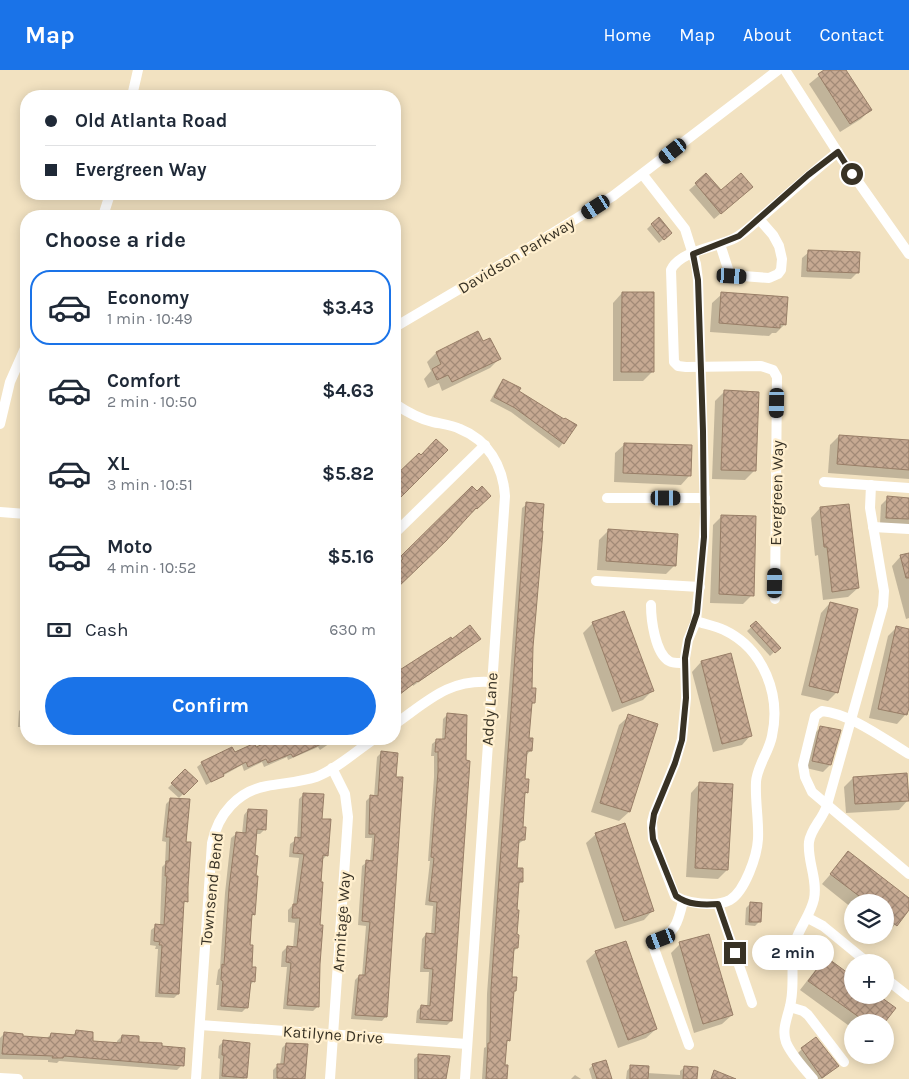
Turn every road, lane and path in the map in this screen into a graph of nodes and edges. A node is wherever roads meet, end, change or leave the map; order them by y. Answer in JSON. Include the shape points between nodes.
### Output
{"nodes":[{"id":1,"x":138,"y":70,"type":"edge"},
{"id":2,"x":778,"y":70,"type":"edge"},
{"id":3,"x":785,"y":70,"type":"edge"},
{"id":4,"x":133,"y":90,"type":"edge"},
{"id":5,"x":838,"y":152,"type":"junction"},
{"id":6,"x":643,"y":174,"type":"junction"},
{"id":7,"x":760,"y":219,"type":"junction"},
{"id":8,"x":720,"y":244,"type":"junction"},
{"id":9,"x":693,"y":254,"type":"junction"},
{"id":10,"x":909,"y":254,"type":"edge"},
{"id":11,"x":401,"y":323,"type":"edge"},
{"id":12,"x":20,"y":360,"type":"edge"},
{"id":13,"x":701,"y":367,"type":"junction"},
{"id":14,"x":401,"y":407,"type":"edge"},
{"id":15,"x":0,"y":424,"type":"edge"},
{"id":16,"x":485,"y":445,"type":"junction"},
{"id":17,"x":824,"y":482,"type":"dead end"},
{"id":18,"x":871,"y":486,"type":"junction"},
{"id":19,"x":909,"y":488,"type":"edge"},
{"id":20,"x":607,"y":498,"type":"dead end"},
{"id":21,"x":705,"y":498,"type":"junction"},
{"id":22,"x":0,"y":512,"type":"edge"},
{"id":23,"x":20,"y":514,"type":"edge"},
{"id":24,"x":401,"y":527,"type":"edge"},
{"id":25,"x":873,"y":527,"type":"junction"},
{"id":26,"x":909,"y":529,"type":"edge"},
{"id":27,"x":596,"y":581,"type":"dead end"},
{"id":28,"x":700,"y":587,"type":"junction"},
{"id":29,"x":775,"y":599,"type":"dead end"},
{"id":30,"x":651,"y":604,"type":"dead end"},
{"id":31,"x":696,"y":621,"type":"junction"},
{"id":32,"x":685,"y":663,"type":"junction"},
{"id":33,"x":491,"y":682,"type":"junction"},
{"id":34,"x":401,"y":720,"type":"edge"},
{"id":35,"x":851,"y":721,"type":"junction"},
{"id":36,"x":365,"y":745,"type":"edge"},
{"id":37,"x":909,"y":754,"type":"edge"},
{"id":38,"x":332,"y":768,"type":"junction"},
{"id":39,"x":827,"y":805,"type":"junction"},
{"id":40,"x":909,"y":874,"type":"edge"},
{"id":41,"x":683,"y":901,"type":"junction"},
{"id":42,"x":718,"y":904,"type":"junction"},
{"id":43,"x":808,"y":918,"type":"junction"},
{"id":44,"x":857,"y":954,"type":"edge"},
{"id":45,"x":894,"y":985,"type":"edge"},
{"id":46,"x":909,"y":997,"type":"edge"},
{"id":47,"x":752,"y":1003,"type":"dead end"},
{"id":48,"x":790,"y":1007,"type":"junction"},
{"id":49,"x":200,"y":1025,"type":"junction"},
{"id":50,"x":333,"y":1034,"type":"junction"},
{"id":51,"x":467,"y":1044,"type":"junction"},
{"id":52,"x":689,"y":1045,"type":"dead end"},
{"id":53,"x":844,"y":1062,"type":"dead end"},
{"id":54,"x":0,"y":1078,"type":"edge"},
{"id":55,"x":18,"y":1079,"type":"edge"},
{"id":56,"x":196,"y":1079,"type":"edge"},
{"id":57,"x":330,"y":1079,"type":"edge"},
{"id":58,"x":465,"y":1079,"type":"edge"},
{"id":59,"x":813,"y":1079,"type":"edge"}],
"edges":[{"from":1,"to":4,"type":"street"},
{"from":2,"to":6,"type":"street","name":"Davidson Parkway"},
{"from":3,"to":5,"type":"street"},
{"from":5,"to":7,"type":"street","name":"Evergreen Way"},
{"from":5,"to":10,"type":"street"},
{"from":6,"to":9,"type":"street","via":[[685,229]]},
{"from":6,"to":11,"type":"street","name":"Davidson Parkway","via":[[521,253]]},
{"from":7,"to":8,"type":"street","name":"Evergreen Way","via":[[739,236]]},
{"from":7,"to":8,"type":"street","via":[[779,246],[782,259],[778,274],[770,278],[732,276]]},
{"from":8,"to":9,"type":"street","name":"Evergreen Way"},
{"from":9,"to":13,"type":"street","via":[[698,280]]},
{"from":9,"to":13,"type":"street","name":"Evergreen Way","via":[[675,262],[671,270],[673,360],[682,367]]},
{"from":12,"to":15,"type":"street","via":[[10,382]]},
{"from":13,"to":21,"type":"street"},
{"from":13,"to":29,"type":"street","name":"Evergreen Way","via":[[761,366],[773,370],[777,377]]},
{"from":14,"to":16,"type":"street","name":"Addy Lane","via":[[418,417],[466,431]]},
{"from":16,"to":24,"type":"street"},
{"from":16,"to":33,"type":"street","name":"Addy Lane","via":[[499,467],[504,491]]},
{"from":17,"to":18,"type":"street"},
{"from":18,"to":19,"type":"street"},
{"from":18,"to":25,"type":"street"},
{"from":20,"to":21,"type":"street"},
{"from":21,"to":28,"type":"street"},
{"from":22,"to":23,"type":"street"},
{"from":25,"to":26,"type":"street"},
{"from":25,"to":35,"type":"street","via":[[884,591],[883,606]]},
{"from":27,"to":28,"type":"street"},
{"from":28,"to":31,"type":"street"},
{"from":30,"to":32,"type":"street","via":[[653,628],[662,653],[672,662]]},
{"from":31,"to":32,"type":"street","via":[[688,640]]},
{"from":31,"to":42,"type":"street","via":[[725,630],[748,647],[767,674],[774,706],[772,738],[756,781],[757,849],[739,892]]},
{"from":32,"to":41,"type":"street","via":[[682,740],[654,814],[652,828],[672,890]]},
{"from":33,"to":34,"type":"street","via":[[467,682],[451,687]]},
{"from":33,"to":51,"type":"street","name":"Addy Lane"},
{"from":35,"to":37,"type":"street"},
{"from":35,"to":39,"type":"street"},
{"from":35,"to":39,"type":"street","via":[[825,711],[815,716],[803,772],[809,788]]},
{"from":36,"to":38,"type":"street","name":"Townsend Bend"},
{"from":38,"to":49,"type":"street","name":"Townsend Bend","via":[[312,778],[255,789],[234,802],[221,818],[212,843]]},
{"from":38,"to":50,"type":"street","name":"Armitage Way","via":[[343,789],[348,813]]},
{"from":39,"to":40,"type":"street"},
{"from":39,"to":43,"type":"street","via":[[809,840],[815,893]]},
{"from":41,"to":42,"type":"street"},
{"from":41,"to":52,"type":"street","via":[[673,930],[652,943]]},
{"from":42,"to":47,"type":"street"},
{"from":43,"to":44,"type":"street"},
{"from":43,"to":48,"type":"street","via":[[797,937],[794,951]]},
{"from":45,"to":46,"type":"street"},
{"from":48,"to":53,"type":"street","via":[[808,1015]]},
{"from":48,"to":59,"type":"street","via":[[785,1026],[786,1043]]},
{"from":49,"to":50,"type":"street","name":"Katilyne Drive"},
{"from":49,"to":56,"type":"street","name":"Townsend Bend"},
{"from":50,"to":51,"type":"street","name":"Katilyne Drive"},
{"from":50,"to":57,"type":"street","name":"Armitage Way"},
{"from":51,"to":58,"type":"street","name":"Addy Lane"},
{"from":54,"to":55,"type":"street"}]}
